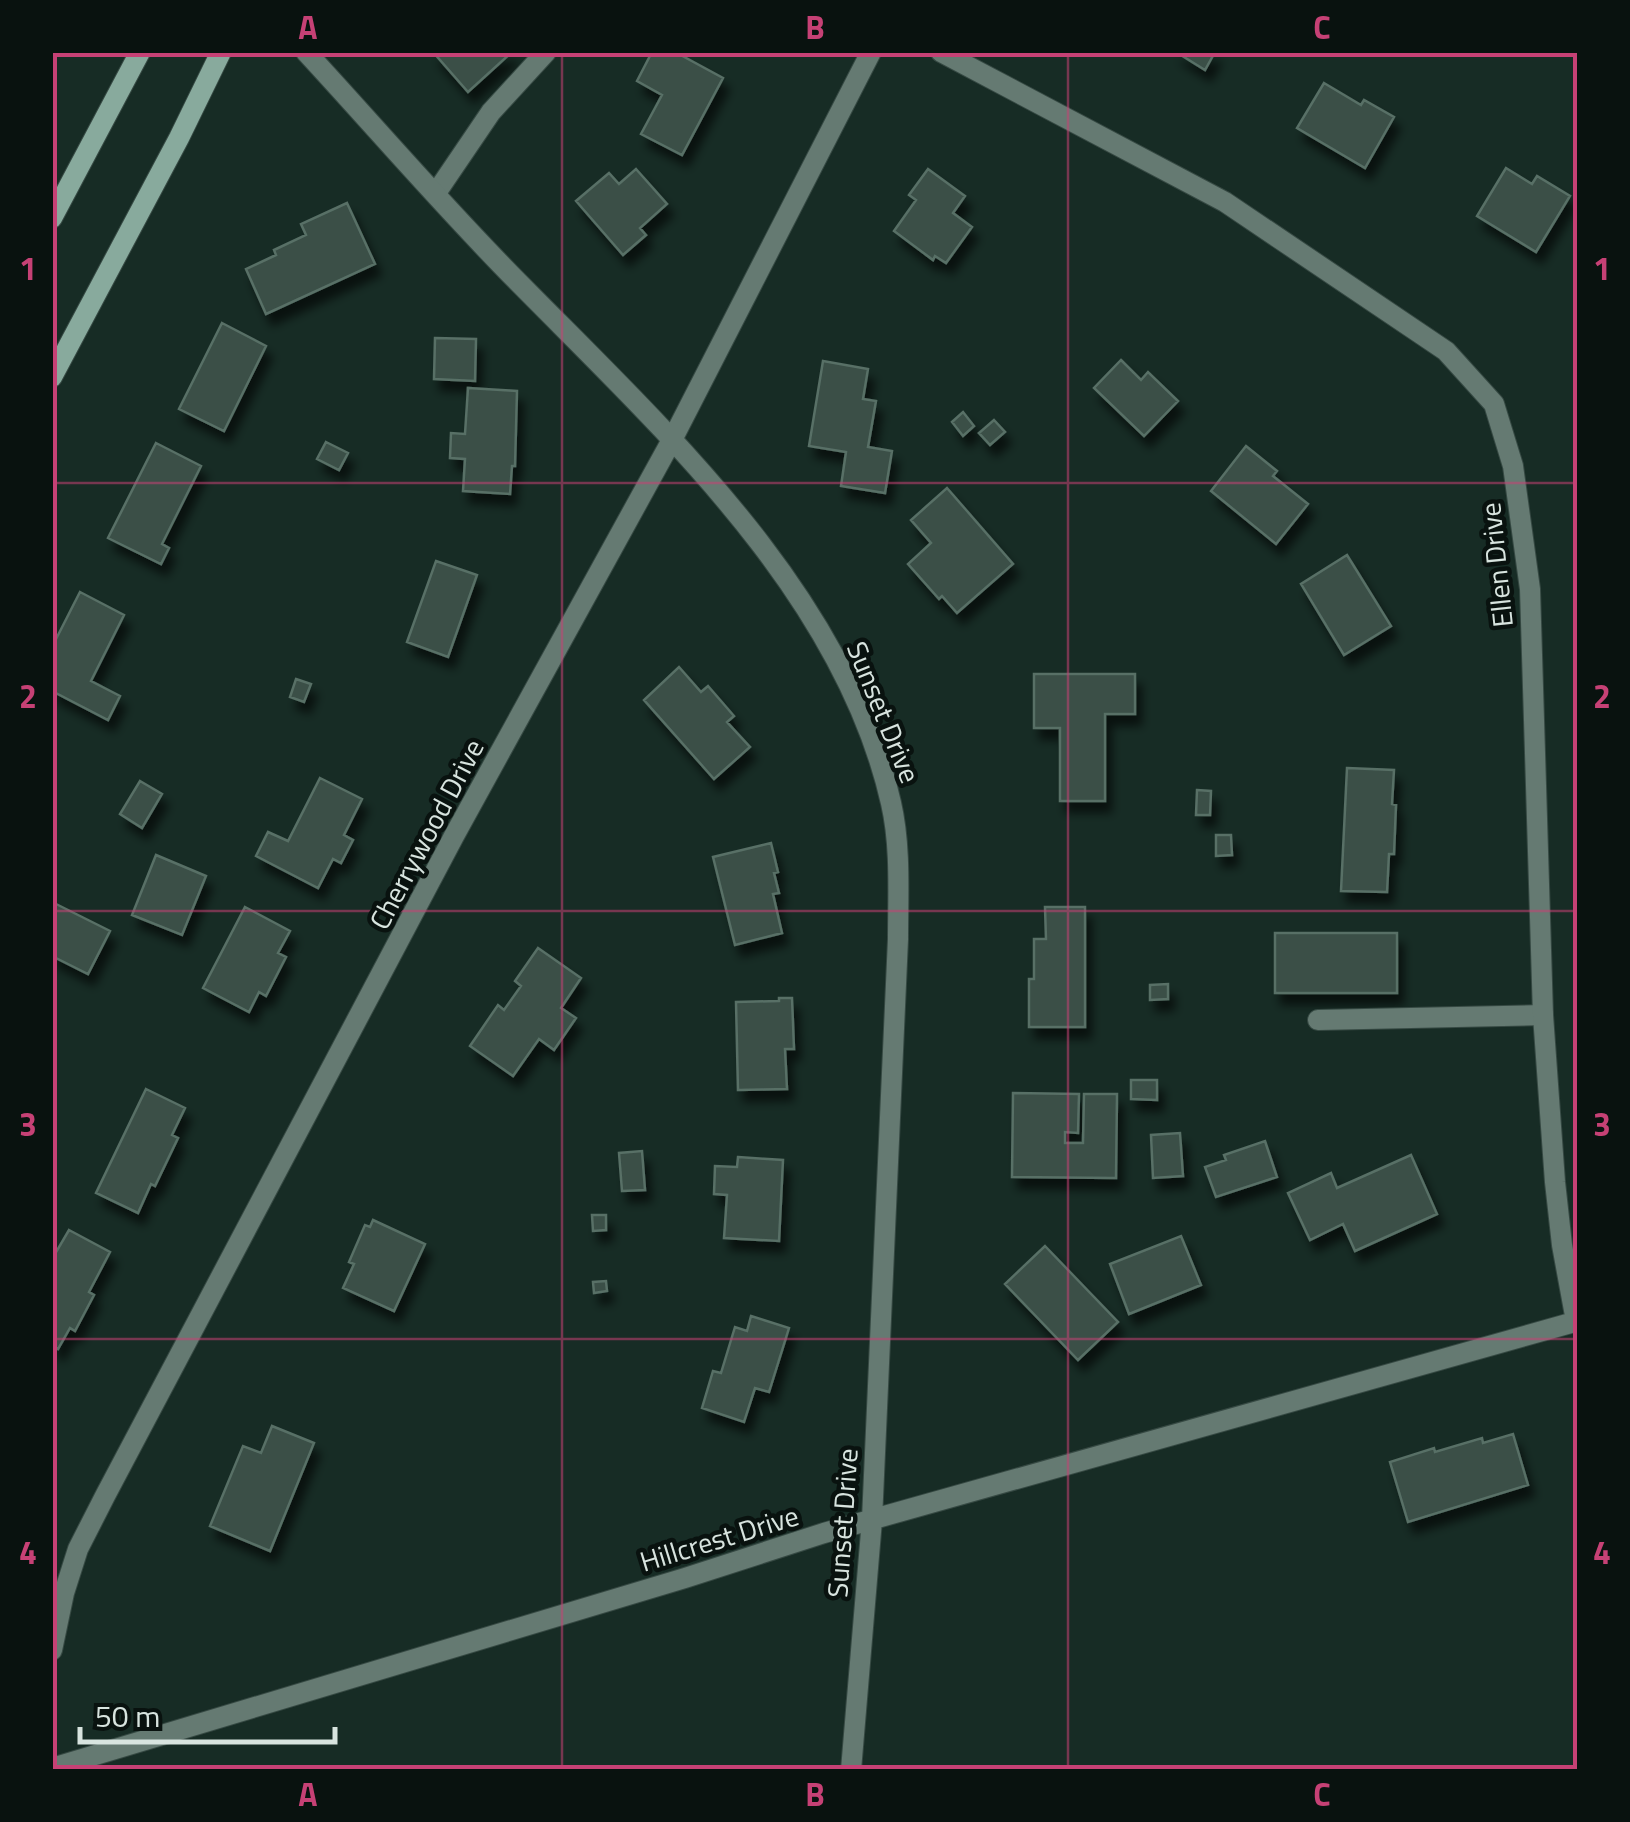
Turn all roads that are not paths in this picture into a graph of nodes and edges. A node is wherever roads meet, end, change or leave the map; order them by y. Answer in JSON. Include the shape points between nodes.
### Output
{"nodes":[{"id":1,"x":140,"y":52,"type":"edge"},
{"id":2,"x":221,"y":52,"type":"edge"},
{"id":3,"x":306,"y":52,"type":"edge"},
{"id":4,"x":546,"y":52,"type":"edge"},
{"id":5,"x":871,"y":52,"type":"edge"},
{"id":6,"x":940,"y":52,"type":"edge"},
{"id":7,"x":436,"y":193,"type":"junction"},
{"id":8,"x":52,"y":218,"type":"edge"},
{"id":9,"x":52,"y":377,"type":"edge"},
{"id":10,"x":673,"y":438,"type":"junction"},
{"id":11,"x":1543,"y":1015,"type":"junction"},
{"id":12,"x":1318,"y":1020,"type":"dead end"},
{"id":13,"x":1577,"y":1321,"type":"edge"},
{"id":14,"x":872,"y":1520,"type":"junction"},
{"id":15,"x":52,"y":1650,"type":"edge"},
{"id":16,"x":54,"y":1761,"type":"edge"},
{"id":17,"x":851,"y":1770,"type":"edge"}],
"edges":[{"from":1,"to":8,"type":"main road"},
{"from":2,"to":9,"type":"main road"},
{"from":3,"to":7,"type":"street","name":"Sunset Drive"},
{"from":4,"to":7,"type":"street","via":[[492,112]]},
{"from":5,"to":10,"type":"street","name":"Cherrywood Drive"},
{"from":6,"to":11,"type":"street","name":"Ellen Drive","via":[[1225,202],[1446,351],[1494,404],[1513,466],[1530,589]]},
{"from":7,"to":10,"type":"street","name":"Sunset Drive"},
{"from":10,"to":14,"type":"street","name":"Sunset Drive","via":[[825,638],[856,698],[892,806],[898,939]]},
{"from":10,"to":15,"type":"street","name":"Cherrywood Drive","via":[[105,1496],[78,1549]]},
{"from":11,"to":12,"type":"street"},
{"from":11,"to":13,"type":"street","name":"Ellen Drive","via":[[1555,1182]]},
{"from":13,"to":14,"type":"street","name":"Hillcrest Drive"},
{"from":14,"to":16,"type":"street","name":"Hillcrest Drive"},
{"from":14,"to":17,"type":"street","name":"Sunset Drive"}]}
